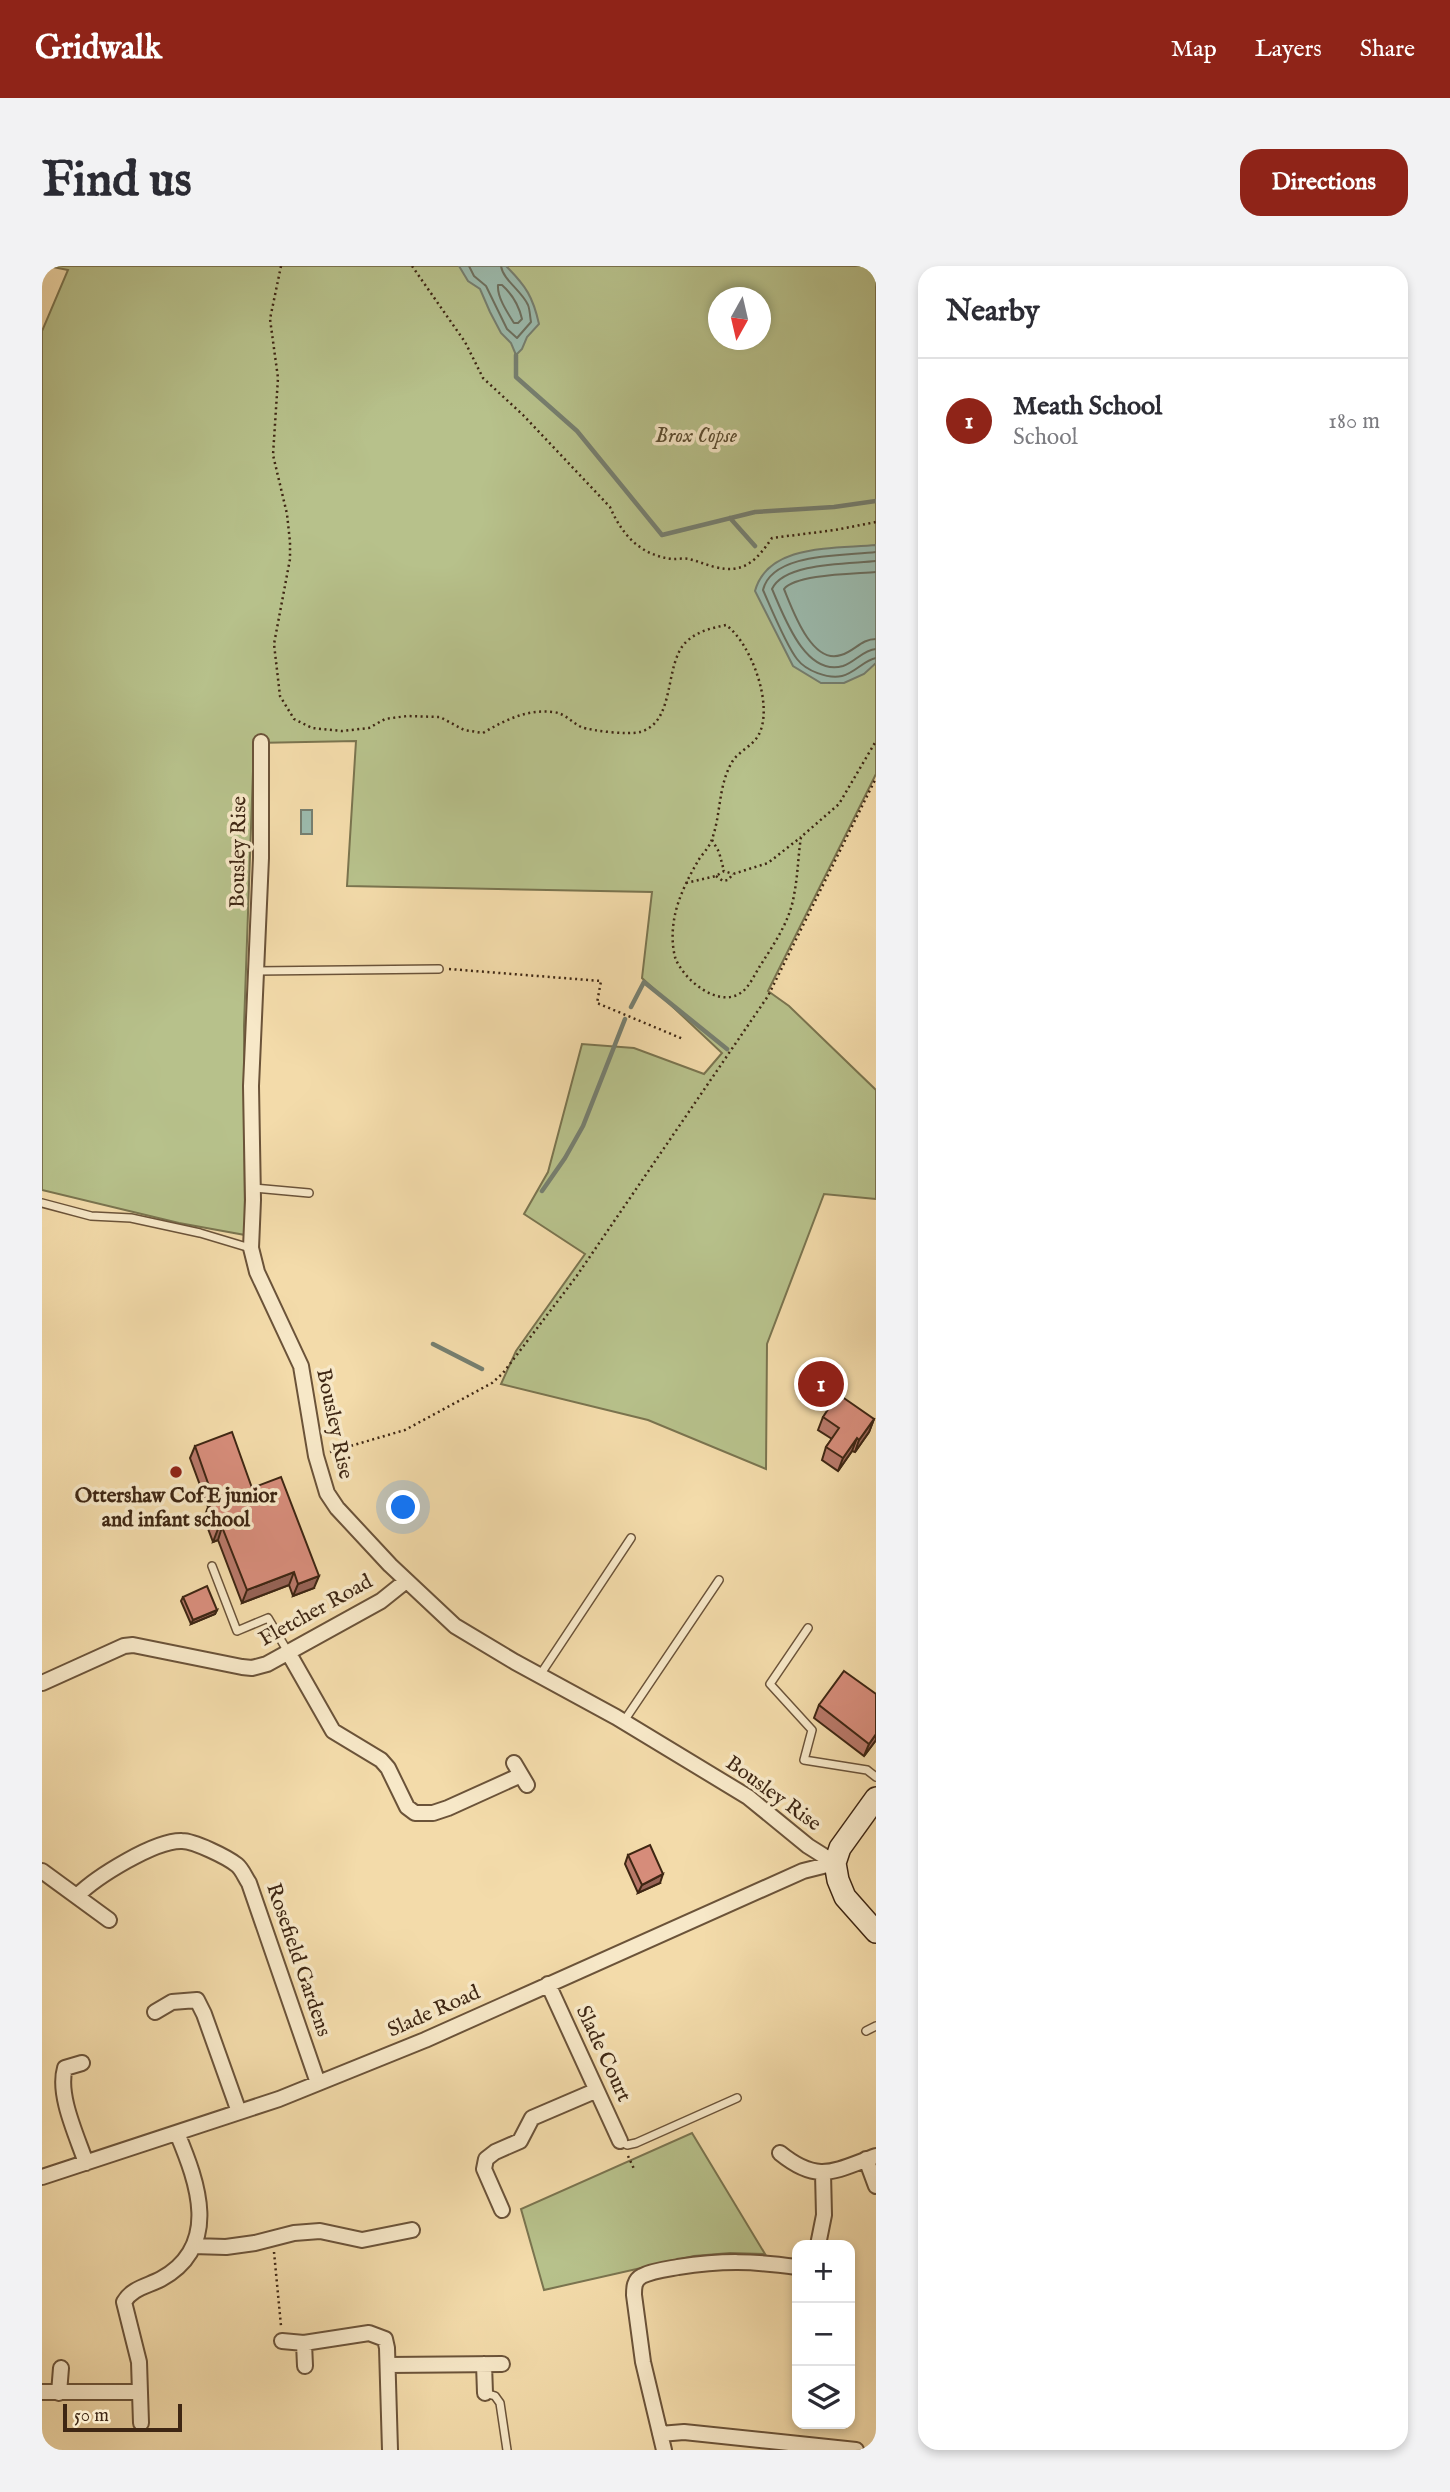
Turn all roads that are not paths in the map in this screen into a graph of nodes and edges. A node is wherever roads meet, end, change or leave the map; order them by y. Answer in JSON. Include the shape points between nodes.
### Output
{"nodes":[{"id":1,"x":261,"y":742,"type":"dead end"},
{"id":2,"x":439,"y":969,"type":"road end"},
{"id":3,"x":256,"y":971,"type":"junction"},
{"id":4,"x":253,"y":1188,"type":"junction"},
{"id":5,"x":309,"y":1193,"type":"dead end"},
{"id":6,"x":42,"y":1203,"type":"edge"},
{"id":7,"x":251,"y":1248,"type":"junction"},
{"id":8,"x":631,"y":1538,"type":"dead end"},
{"id":9,"x":212,"y":1566,"type":"dead end"},
{"id":10,"x":719,"y":1580,"type":"dead end"},
{"id":11,"x":406,"y":1581,"type":"junction"},
{"id":12,"x":808,"y":1628,"type":"dead end"},
{"id":13,"x":288,"y":1652,"type":"junction"},
{"id":14,"x":540,"y":1675,"type":"junction"},
{"id":15,"x":42,"y":1683,"type":"edge"},
{"id":16,"x":624,"y":1722,"type":"junction"},
{"id":17,"x":521,"y":1774,"type":"dead end"},
{"id":18,"x":876,"y":1777,"type":"edge"},
{"id":19,"x":876,"y":1798,"type":"edge"},
{"id":20,"x":835,"y":1863,"type":"junction"},
{"id":21,"x":42,"y":1871,"type":"edge"},
{"id":22,"x":77,"y":1896,"type":"junction"},
{"id":23,"x":109,"y":1920,"type":"dead end"},
{"id":24,"x":876,"y":1932,"type":"edge"},
{"id":25,"x":548,"y":1984,"type":"junction"},
{"id":26,"x":155,"y":2012,"type":"dead end"},
{"id":27,"x":876,"y":2026,"type":"edge"},
{"id":28,"x":866,"y":2031,"type":"dead end"},
{"id":29,"x":82,"y":2063,"type":"dead end"},
{"id":30,"x":318,"y":2083,"type":"junction"},
{"id":31,"x":595,"y":2091,"type":"junction"},
{"id":32,"x":737,"y":2098,"type":"dead end"},
{"id":33,"x":239,"y":2112,"type":"junction"},
{"id":34,"x":177,"y":2133,"type":"junction"},
{"id":35,"x":620,"y":2141,"type":"joint"},
{"id":36,"x":780,"y":2153,"type":"dead end"},
{"id":37,"x":871,"y":2157,"type":"edge"},
{"id":38,"x":86,"y":2163,"type":"junction"},
{"id":39,"x":823,"y":2173,"type":"junction"},
{"id":40,"x":42,"y":2177,"type":"edge"},
{"id":41,"x":876,"y":2186,"type":"edge"},
{"id":42,"x":502,"y":2210,"type":"dead end"},
{"id":43,"x":412,"y":2230,"type":"dead end"},
{"id":44,"x":819,"y":2240,"type":"edge"},
{"id":45,"x":193,"y":2246,"type":"junction"},
{"id":46,"x":792,"y":2266,"type":"edge"},
{"id":47,"x":282,"y":2341,"type":"road end"},
{"id":48,"x":303,"y":2343,"type":"junction"},
{"id":49,"x":484,"y":2364,"type":"junction"},
{"id":50,"x":502,"y":2364,"type":"dead end"},
{"id":51,"x":388,"y":2365,"type":"junction"},
{"id":52,"x":305,"y":2366,"type":"dead end"},
{"id":53,"x":61,"y":2368,"type":"dead end"},
{"id":54,"x":43,"y":2392,"type":"edge"},
{"id":55,"x":59,"y":2392,"type":"junction"},
{"id":56,"x":140,"y":2392,"type":"junction"},
{"id":57,"x":485,"y":2393,"type":"joint"},
{"id":58,"x":141,"y":2423,"type":"dead end"},
{"id":59,"x":660,"y":2434,"type":"junction"},
{"id":60,"x":780,"y":2446,"type":"edge"},
{"id":61,"x":390,"y":2450,"type":"edge"},
{"id":62,"x":507,"y":2450,"type":"edge"},
{"id":63,"x":664,"y":2450,"type":"edge"},
{"id":64,"x":856,"y":2450,"type":"edge"}],
"edges":[{"from":1,"to":3,"type":"street","name":"Bousley Rise"},
{"from":2,"to":3,"type":"lane"},
{"from":3,"to":4,"type":"street","name":"Bousley Rise"},
{"from":4,"to":5,"type":"lane"},
{"from":4,"to":7,"type":"street","name":"Bousley Rise"},
{"from":6,"to":7,"type":"lane","via":[[91,1216],[200,1233]]},
{"from":7,"to":11,"type":"street","name":"Bousley Rise","via":[[257,1272],[301,1366],[327,1493]]},
{"from":8,"to":14,"type":"lane"},
{"from":9,"to":13,"type":"lane","via":[[237,1631],[268,1618]]},
{"from":10,"to":16,"type":"lane"},
{"from":11,"to":13,"type":"street","name":"Fletcher Road","via":[[381,1601]]},
{"from":11,"to":14,"type":"street","name":"Bousley Rise","via":[[455,1626]]},
{"from":12,"to":18,"type":"lane","via":[[770,1684],[812,1730],[804,1760],[867,1770]]},
{"from":13,"to":15,"type":"street","name":"Fletcher Road","via":[[251,1668],[124,1646]]},
{"from":13,"to":17,"type":"street","via":[[332,1731],[381,1760],[415,1813],[448,1808]]},
{"from":14,"to":16,"type":"street","name":"Bousley Rise"},
{"from":16,"to":20,"type":"street","name":"Bousley Rise","via":[[748,1797]]},
{"from":19,"to":20,"type":"street","via":[[840,1848]]},
{"from":20,"to":24,"type":"street","via":[[845,1897]]},
{"from":20,"to":25,"type":"street","name":"Slade Road","via":[[803,1871]]},
{"from":21,"to":22,"type":"street"},
{"from":22,"to":23,"type":"street"},
{"from":22,"to":30,"type":"street","name":"Rosefield Gardens","via":[[118,1865],[180,1840],[236,1864],[249,1883]]},
{"from":25,"to":30,"type":"street","name":"Slade Road"},
{"from":25,"to":31,"type":"street","name":"Slade Court"},
{"from":26,"to":33,"type":"street","via":[[172,2002],[197,2000]]},
{"from":27,"to":28,"type":"lane"},
{"from":29,"to":38,"type":"street","via":[[65,2068],[62,2080]]},
{"from":30,"to":33,"type":"street","name":"Slade Road"},
{"from":31,"to":35,"type":"street","name":"Slade Court"},
{"from":31,"to":42,"type":"street","via":[[533,2118],[520,2141],[486,2159],[484,2169]]},
{"from":32,"to":35,"type":"lane","via":[[636,2143]]},
{"from":33,"to":34,"type":"street","name":"Slade Road"},
{"from":34,"to":38,"type":"street","name":"Slade Road"},
{"from":34,"to":45,"type":"street","via":[[199,2202],[200,2221]]},
{"from":36,"to":39,"type":"street","via":[[808,2172]]},
{"from":37,"to":39,"type":"street"},
{"from":37,"to":41,"type":"street"},
{"from":38,"to":40,"type":"street","name":"Slade Road"},
{"from":39,"to":44,"type":"street"},
{"from":43,"to":45,"type":"street","via":[[362,2240],[320,2231],[226,2247]]},
{"from":45,"to":56,"type":"street","via":[[176,2268],[128,2295],[124,2302],[139,2362]]},
{"from":46,"to":59,"type":"street","via":[[713,2262],[640,2277],[634,2295]]},
{"from":47,"to":48,"type":"street"},
{"from":48,"to":51,"type":"street","via":[[376,2334],[385,2339]]},
{"from":48,"to":52,"type":"street"},
{"from":49,"to":50,"type":"street"},
{"from":49,"to":51,"type":"street"},
{"from":49,"to":57,"type":"street"},
{"from":51,"to":61,"type":"street"},
{"from":53,"to":55,"type":"street"},
{"from":54,"to":55,"type":"street"},
{"from":55,"to":56,"type":"street"},
{"from":56,"to":58,"type":"street"},
{"from":57,"to":62,"type":"lane","via":[[500,2403]]},
{"from":59,"to":60,"type":"street","via":[[684,2432]]},
{"from":59,"to":63,"type":"street"},
{"from":60,"to":64,"type":"street"}]}
